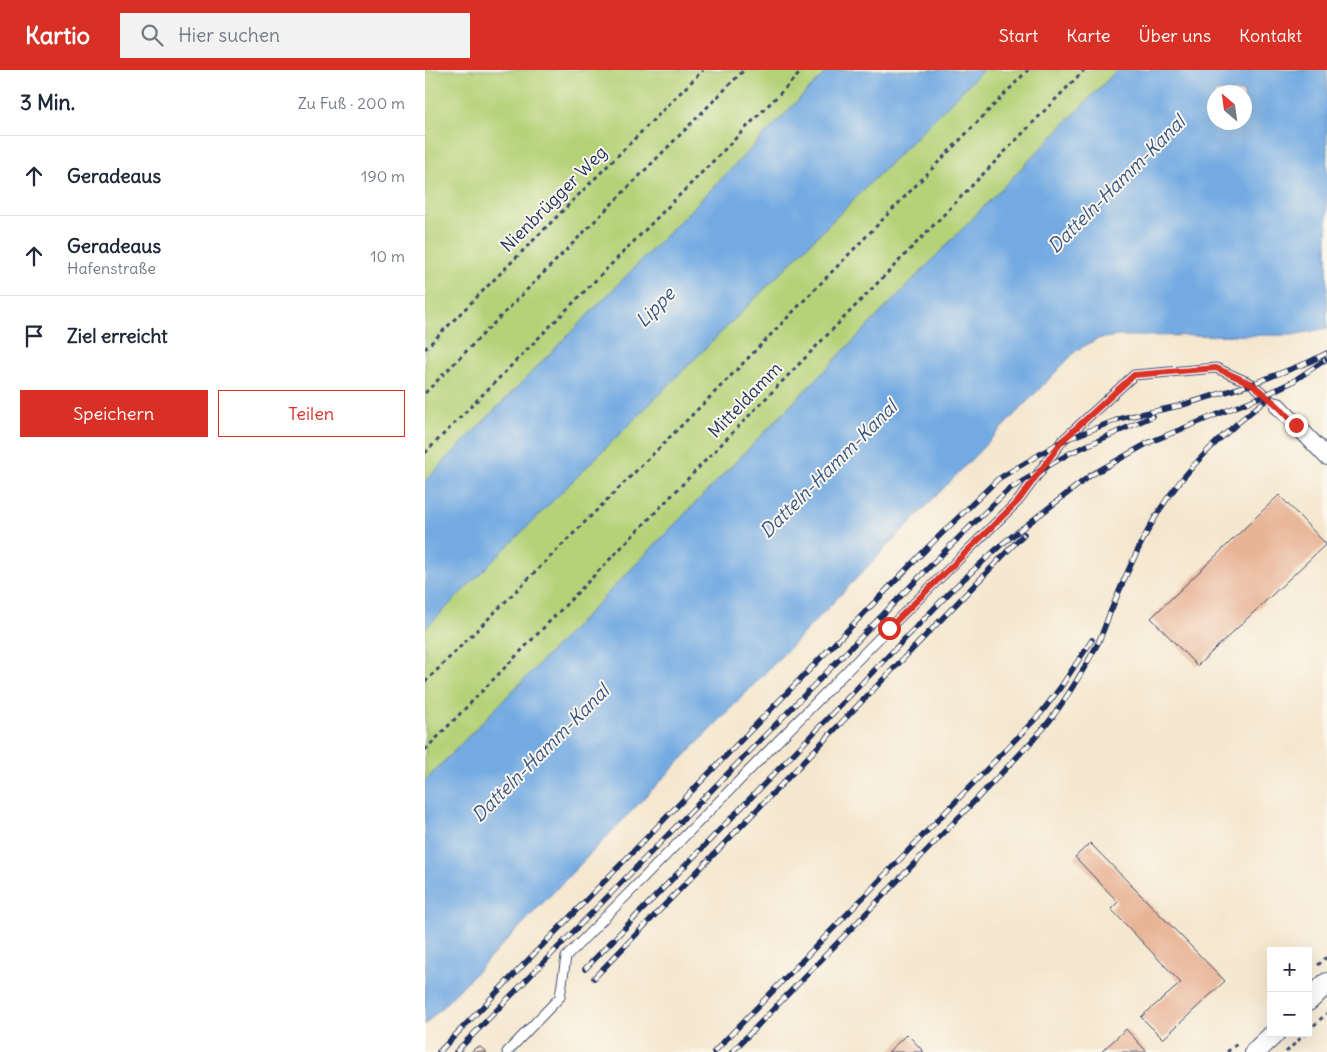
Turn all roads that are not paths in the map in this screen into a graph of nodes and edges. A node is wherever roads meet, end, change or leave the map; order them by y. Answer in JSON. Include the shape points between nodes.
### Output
{"nodes":[{"id":1,"x":1278,"y":406,"type":"joint"},
{"id":2,"x":1327,"y":457,"type":"edge"},
{"id":3,"x":1327,"y":983,"type":"edge"},
{"id":4,"x":1312,"y":997,"type":"edge"},
{"id":5,"x":1271,"y":1037,"type":"edge"},
{"id":6,"x":507,"y":1052,"type":"edge"},
{"id":7,"x":1255,"y":1052,"type":"edge"}],
"edges":[{"from":1,"to":2,"type":"street"},
{"from":1,"to":6,"type":"lane","via":[[1252,384],[1216,368],[1134,375],[1062,441],[1019,500],[566,957],[560,996]]},
{"from":3,"to":4,"type":"street"},
{"from":5,"to":7,"type":"street"}]}
